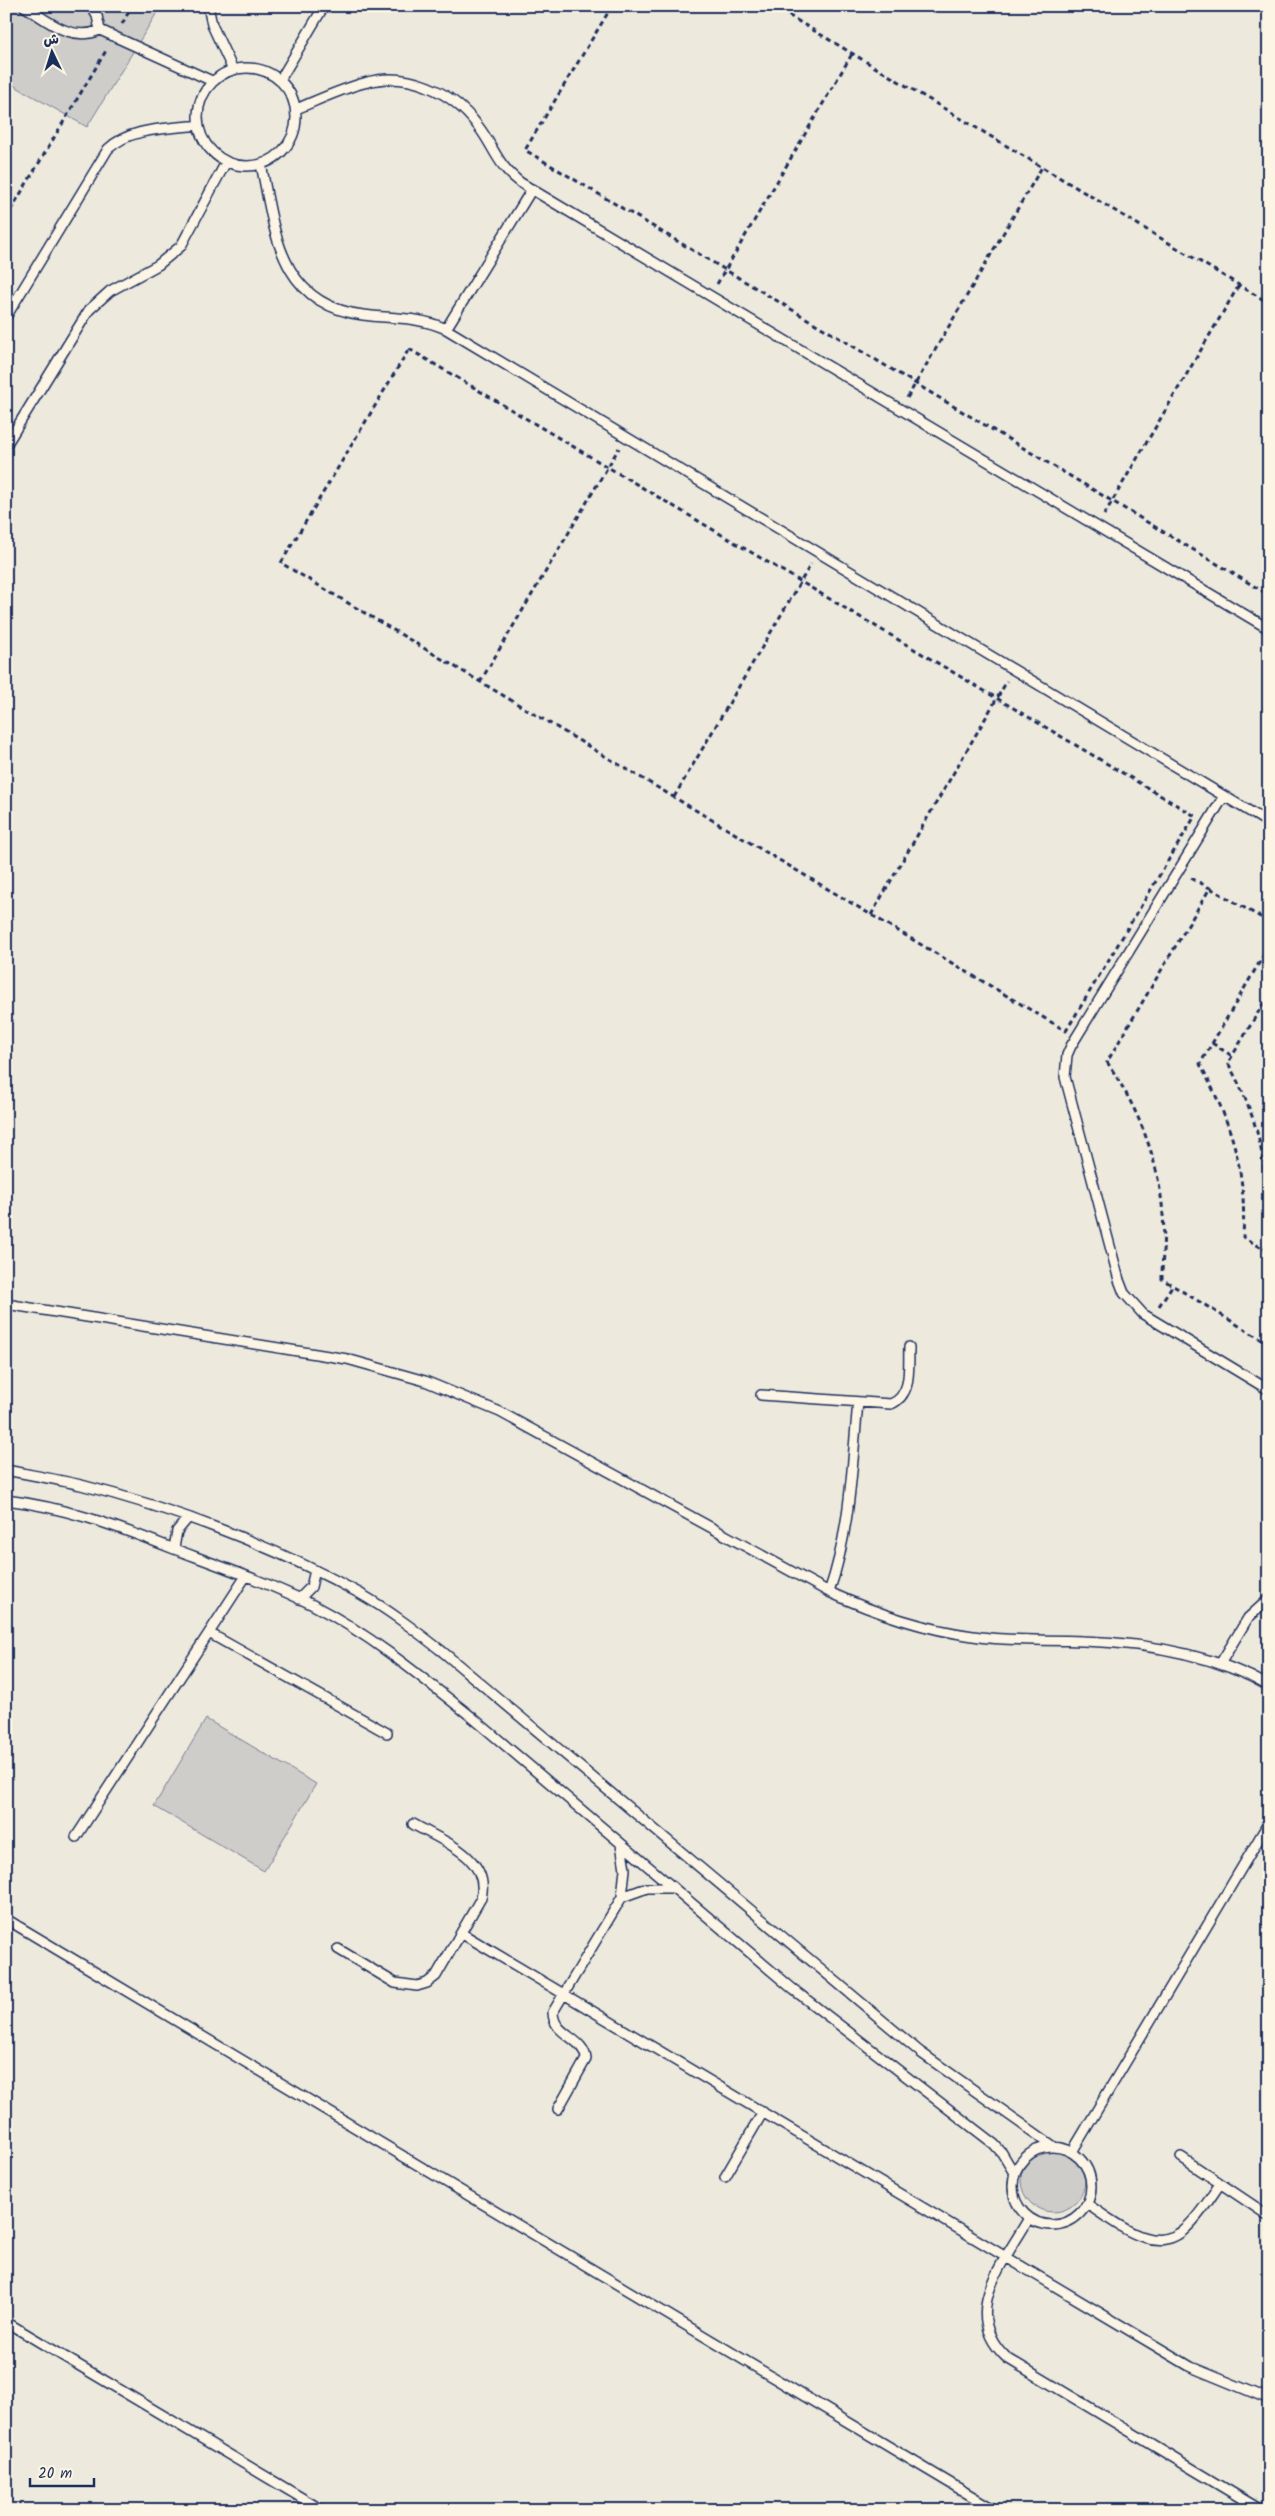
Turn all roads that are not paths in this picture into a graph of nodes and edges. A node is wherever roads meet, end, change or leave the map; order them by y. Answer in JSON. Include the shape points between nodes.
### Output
{"nodes":[{"id":1,"x":24,"y":6,"type":"edge"},
{"id":2,"x":91,"y":6,"type":"edge"},
{"id":3,"x":208,"y":6,"type":"edge"},
{"id":4,"x":324,"y":6,"type":"edge"},
{"id":5,"x":100,"y":30,"type":"junction"},
{"id":6,"x":233,"y":70,"type":"junction"},
{"id":7,"x":280,"y":80,"type":"junction"},
{"id":8,"x":212,"y":81,"type":"junction"},
{"id":9,"x":296,"y":109,"type":"junction"},
{"id":10,"x":198,"y":125,"type":"junction"},
{"id":11,"x":226,"y":162,"type":"junction"},
{"id":12,"x":261,"y":164,"type":"junction"},
{"id":13,"x":532,"y":189,"type":"junction"},
{"id":14,"x":6,"y":317,"type":"edge"},
{"id":15,"x":446,"y":329,"type":"junction"},
{"id":16,"x":6,"y":445,"type":"edge"},
{"id":17,"x":1269,"y":630,"type":"edge"},
{"id":18,"x":1224,"y":796,"type":"junction"},
{"id":19,"x":1269,"y":823,"type":"edge"},
{"id":20,"x":6,"y":1304,"type":"edge"},
{"id":21,"x":909,"y":1347,"type":"dead end"},
{"id":22,"x":1269,"y":1390,"type":"edge"},
{"id":23,"x":761,"y":1395,"type":"dead end"},
{"id":24,"x":858,"y":1402,"type":"junction"},
{"id":25,"x":6,"y":1470,"type":"edge"},
{"id":26,"x":6,"y":1500,"type":"edge"},
{"id":27,"x":188,"y":1518,"type":"junction"},
{"id":28,"x":174,"y":1548,"type":"junction"},
{"id":29,"x":315,"y":1570,"type":"junction"},
{"id":30,"x":246,"y":1576,"type":"junction"},
{"id":31,"x":829,"y":1592,"type":"junction"},
{"id":32,"x":299,"y":1599,"type":"junction"},
{"id":33,"x":1269,"y":1599,"type":"edge"},
{"id":34,"x":209,"y":1633,"type":"junction"},
{"id":35,"x":1220,"y":1664,"type":"junction"},
{"id":36,"x":1268,"y":1685,"type":"edge"},
{"id":37,"x":387,"y":1733,"type":"dead end"},
{"id":38,"x":1269,"y":1822,"type":"edge"},
{"id":39,"x":413,"y":1824,"type":"dead end"},
{"id":40,"x":76,"y":1837,"type":"dead end"},
{"id":41,"x":621,"y":1844,"type":"junction"},
{"id":42,"x":673,"y":1888,"type":"junction"},
{"id":43,"x":622,"y":1897,"type":"junction"},
{"id":44,"x":6,"y":1919,"type":"edge"},
{"id":45,"x":462,"y":1932,"type":"junction"},
{"id":46,"x":338,"y":1949,"type":"dead end"},
{"id":47,"x":563,"y":1993,"type":"junction"},
{"id":48,"x":558,"y":2108,"type":"dead end"},
{"id":49,"x":763,"y":2112,"type":"junction"},
{"id":50,"x":1053,"y":2146,"type":"junction"},
{"id":51,"x":1072,"y":2152,"type":"junction"},
{"id":52,"x":1181,"y":2157,"type":"dead end"},
{"id":53,"x":1014,"y":2173,"type":"junction"},
{"id":54,"x":725,"y":2178,"type":"dead end"},
{"id":55,"x":1220,"y":2184,"type":"junction"},
{"id":56,"x":1086,"y":2204,"type":"junction"},
{"id":57,"x":1269,"y":2216,"type":"edge"},
{"id":58,"x":1029,"y":2218,"type":"junction"},
{"id":59,"x":1007,"y":2257,"type":"junction"},
{"id":60,"x":6,"y":2322,"type":"edge"},
{"id":61,"x":1269,"y":2399,"type":"edge"},
{"id":62,"x":322,"y":2510,"type":"edge"},
{"id":63,"x":995,"y":2510,"type":"edge"},
{"id":64,"x":1261,"y":2510,"type":"edge"}],
"edges":[{"from":1,"to":5,"type":"lane","via":[[74,34],[92,34]]},
{"from":2,"to":5,"type":"lane"},
{"from":3,"to":6,"type":"lane","via":[[212,25]]},
{"from":4,"to":7,"type":"lane"},
{"from":5,"to":8,"type":"lane"},
{"from":6,"to":7,"type":"lane","via":[[258,68]]},
{"from":6,"to":8,"type":"lane"},
{"from":7,"to":9,"type":"lane","via":[[293,98]]},
{"from":8,"to":10,"type":"lane","via":[[200,102]]},
{"from":9,"to":12,"type":"lane","via":[[296,126],[289,143],[282,152]]},
{"from":9,"to":13,"type":"lane","via":[[364,82],[383,79],[421,84],[454,100],[468,113],[502,166]]},
{"from":10,"to":11,"type":"lane","via":[[208,147]]},
{"from":10,"to":14,"type":"lane","via":[[135,133],[108,148]]},
{"from":11,"to":12,"type":"lane","via":[[249,166]]},
{"from":11,"to":16,"type":"lane","via":[[181,246],[158,265],[110,291],[89,310]]},
{"from":12,"to":15,"type":"lane","via":[[282,257],[310,294],[338,310],[353,314],[421,320]]},
{"from":13,"to":15,"type":"lane"},
{"from":13,"to":17,"type":"lane"},
{"from":15,"to":18,"type":"lane"},
{"from":18,"to":19,"type":"lane"},
{"from":18,"to":22,"type":"lane","via":[[1071,1046],[1065,1066],[1067,1087],[1119,1280],[1133,1304],[1150,1319]]},
{"from":20,"to":31,"type":"lane","via":[[347,1359],[424,1381],[500,1412]]},
{"from":21,"to":24,"type":"lane","via":[[906,1389],[901,1398],[891,1404]]},
{"from":23,"to":24,"type":"lane"},
{"from":24,"to":31,"type":"lane","via":[[842,1550]]},
{"from":25,"to":27,"type":"lane","via":[[82,1486]]},
{"from":26,"to":28,"type":"lane","via":[[83,1515]]},
{"from":27,"to":28,"type":"lane","via":[[177,1531]]},
{"from":27,"to":29,"type":"lane"},
{"from":28,"to":30,"type":"lane"},
{"from":29,"to":32,"type":"lane","via":[[312,1587]]},
{"from":29,"to":50,"type":"lane","via":[[403,1621],[443,1652],[920,2052]]},
{"from":30,"to":32,"type":"lane"},
{"from":30,"to":34,"type":"lane"},
{"from":31,"to":35,"type":"lane","via":[[900,1620],[974,1636],[1114,1643],[1179,1652]]},
{"from":32,"to":41,"type":"lane","via":[[369,1640],[423,1678]]},
{"from":33,"to":35,"type":"lane","via":[[1248,1618]]},
{"from":34,"to":37,"type":"lane"},
{"from":34,"to":40,"type":"lane"},
{"from":35,"to":36,"type":"lane"},
{"from":38,"to":51,"type":"lane"},
{"from":39,"to":45,"type":"lane","via":[[472,1859],[480,1870],[484,1888]]},
{"from":41,"to":42,"type":"lane"},
{"from":41,"to":43,"type":"lane","via":[[625,1869]]},
{"from":42,"to":43,"type":"lane","via":[[647,1888]]},
{"from":42,"to":53,"type":"lane","via":[[859,2042],[994,2144]]},
{"from":43,"to":47,"type":"lane"},
{"from":44,"to":63,"type":"lane"},
{"from":45,"to":46,"type":"lane","via":[[436,1976],[417,1986],[395,1983]]},
{"from":45,"to":47,"type":"lane"},
{"from":47,"to":48,"type":"lane","via":[[554,2006],[555,2023],[581,2047],[586,2060]]},
{"from":47,"to":49,"type":"lane"},
{"from":49,"to":54,"type":"lane"},
{"from":49,"to":59,"type":"lane"},
{"from":50,"to":51,"type":"lane"},
{"from":50,"to":53,"type":"lane","via":[[1033,2151],[1018,2164]]},
{"from":51,"to":56,"type":"lane","via":[[1090,2175]]},
{"from":52,"to":55,"type":"lane"},
{"from":53,"to":58,"type":"lane","via":[[1012,2183],[1016,2203]]},
{"from":55,"to":56,"type":"lane","via":[[1187,2228],[1161,2240],[1133,2234]]},
{"from":55,"to":57,"type":"lane"},
{"from":56,"to":58,"type":"lane","via":[[1081,2212],[1066,2222],[1047,2224]]},
{"from":58,"to":59,"type":"lane"},
{"from":59,"to":61,"type":"lane","via":[[1191,2367]]},
{"from":59,"to":64,"type":"lane","via":[[990,2287],[984,2312],[990,2338],[1007,2358]]},
{"from":60,"to":62,"type":"lane"}]}
